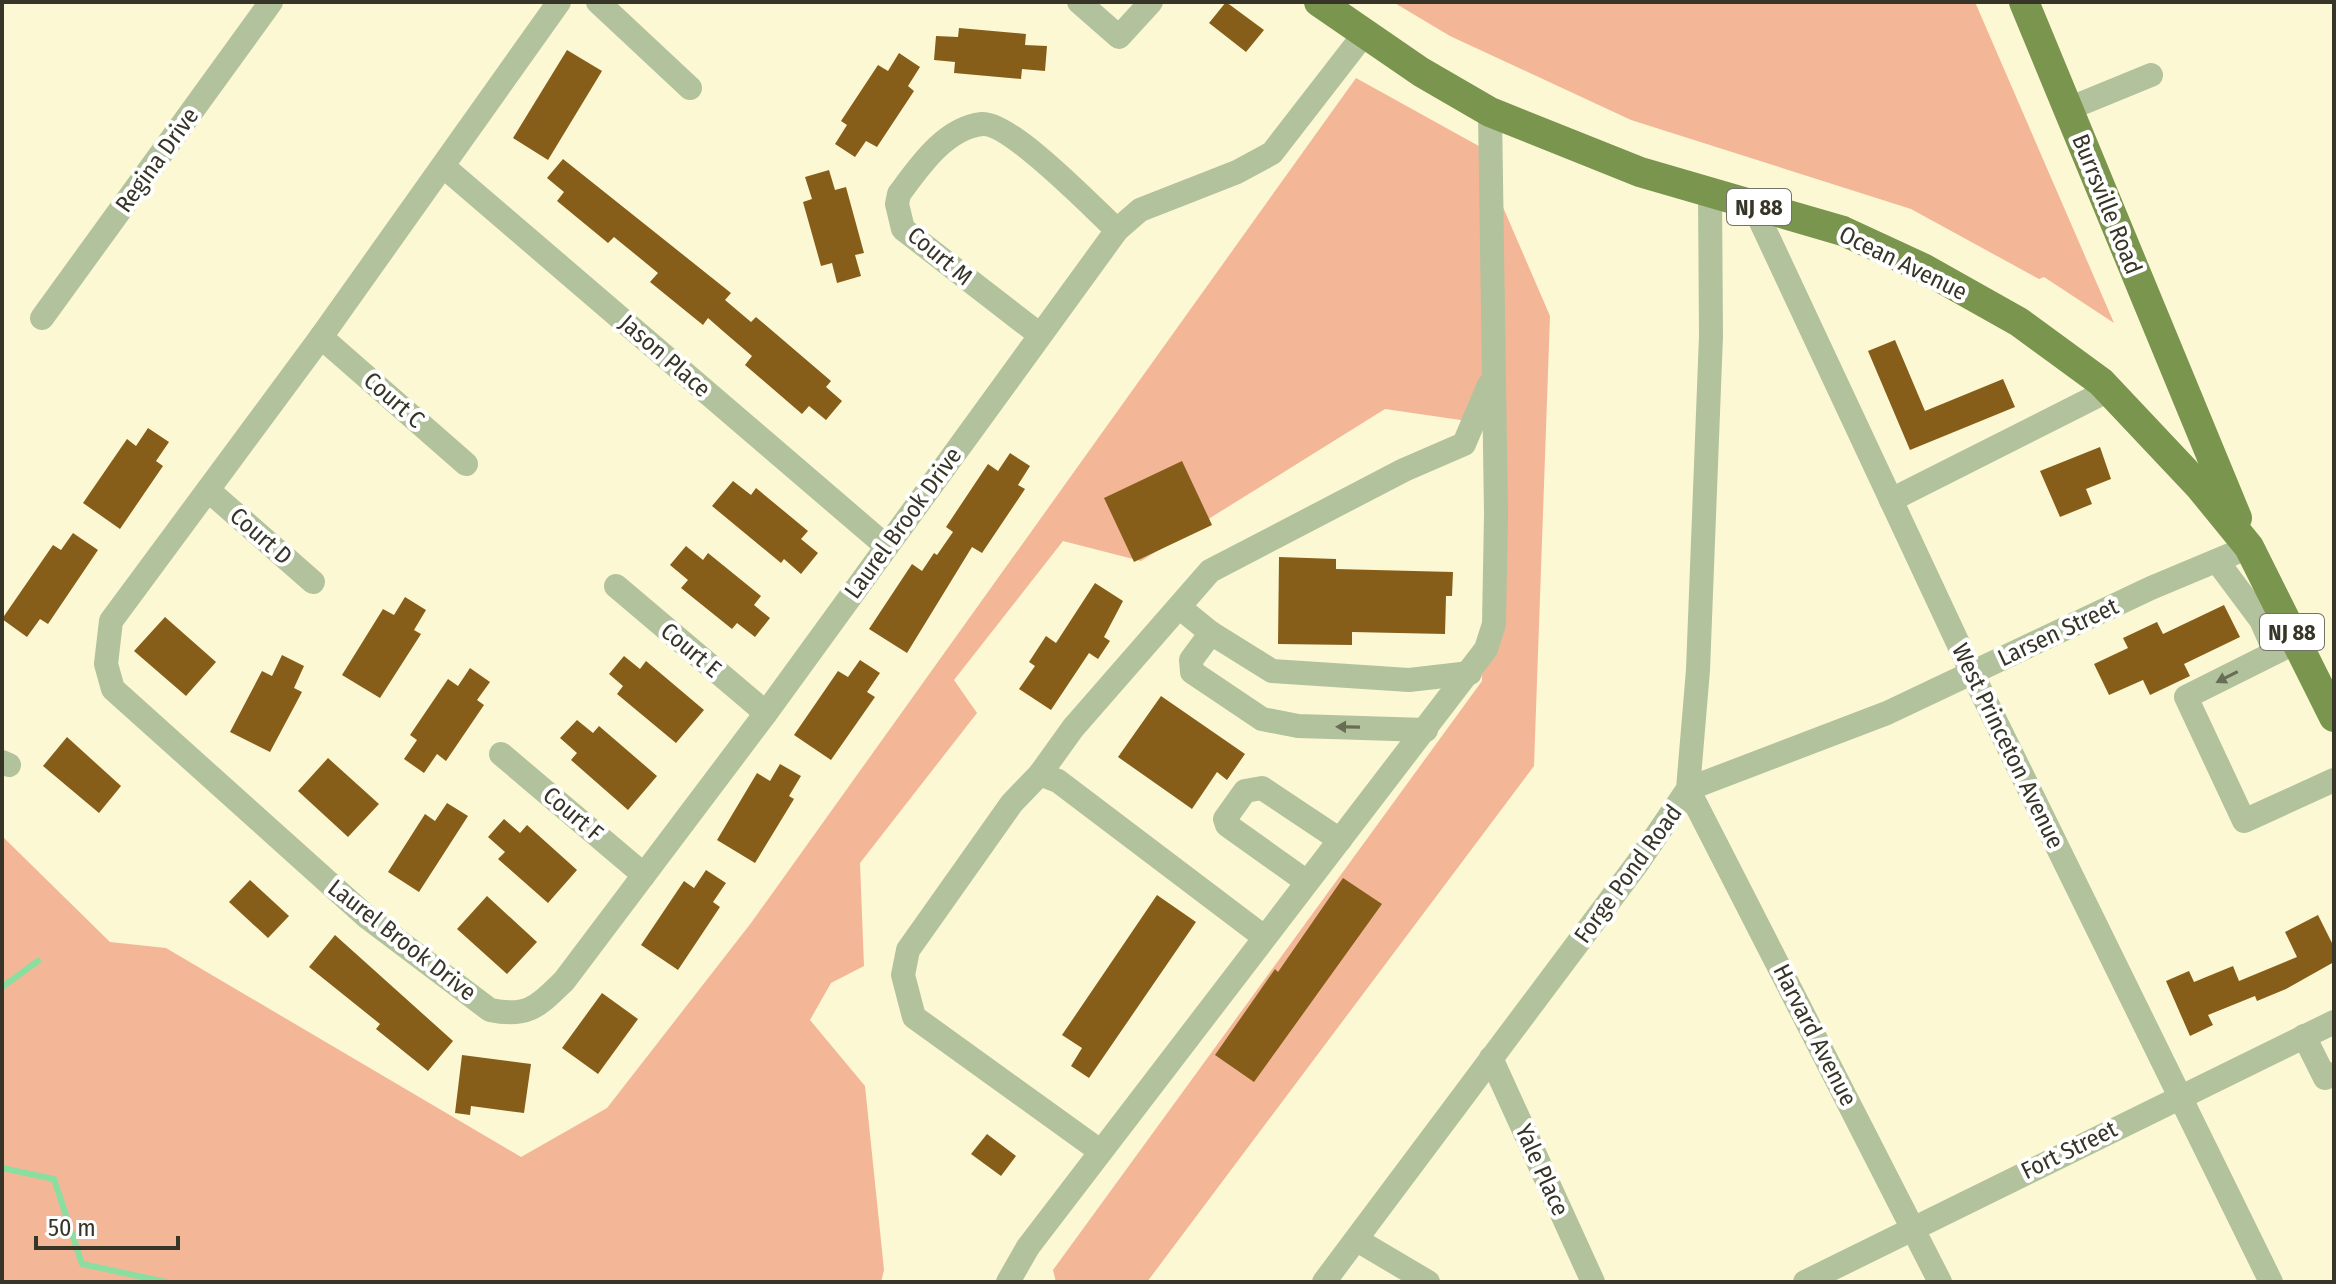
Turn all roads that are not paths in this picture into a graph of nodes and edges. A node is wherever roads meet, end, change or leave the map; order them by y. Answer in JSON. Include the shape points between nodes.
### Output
{"nodes":[{"id":1,"x":271,"y":2,"type":"edge"},
{"id":2,"x":559,"y":2,"type":"edge"},
{"id":3,"x":598,"y":2,"type":"edge"},
{"id":4,"x":1079,"y":2,"type":"edge"},
{"id":5,"x":1151,"y":2,"type":"edge"},
{"id":6,"x":1319,"y":2,"type":"edge"},
{"id":7,"x":2024,"y":2,"type":"edge"},
{"id":8,"x":1365,"y":33,"type":"junction"},
{"id":9,"x":2151,"y":75,"type":"dead end"},
{"id":10,"x":690,"y":88,"type":"dead end"},
{"id":11,"x":2068,"y":109,"type":"junction"},
{"id":12,"x":1490,"y":112,"type":"junction"},
{"id":13,"x":443,"y":166,"type":"junction"},
{"id":14,"x":1710,"y":193,"type":"junction"},
{"id":15,"x":1753,"y":205,"type":"junction"},
{"id":16,"x":1117,"y":230,"type":"junction"},
{"id":17,"x":42,"y":318,"type":"dead end"},
{"id":18,"x":1040,"y":335,"type":"junction"},
{"id":19,"x":321,"y":337,"type":"junction"},
{"id":20,"x":1493,"y":376,"type":"junction"},
{"id":21,"x":2109,"y":390,"type":"junction"},
{"id":22,"x":2191,"y":406,"type":"junction"},
{"id":23,"x":2171,"y":456,"type":"junction"},
{"id":24,"x":466,"y":464,"type":"dead end"},
{"id":25,"x":208,"y":490,"type":"junction"},
{"id":26,"x":1891,"y":500,"type":"junction"},
{"id":27,"x":886,"y":546,"type":"junction"},
{"id":28,"x":2249,"y":547,"type":"junction"},
{"id":29,"x":2217,"y":561,"type":"junction"},
{"id":30,"x":313,"y":582,"type":"dead end"},
{"id":31,"x":616,"y":586,"type":"dead end"},
{"id":32,"x":1179,"y":607,"type":"junction"},
{"id":33,"x":1211,"y":633,"type":"junction"},
{"id":34,"x":2286,"y":647,"type":"junction"},
{"id":35,"x":1470,"y":673,"type":"junction"},
{"id":36,"x":1972,"y":673,"type":"junction"},
{"id":37,"x":2333,"y":712,"type":"edge"},
{"id":38,"x":766,"y":713,"type":"junction"},
{"id":39,"x":1426,"y":730,"type":"junction"},
{"id":40,"x":501,"y":754,"type":"dead end"},
{"id":41,"x":1040,"y":774,"type":"junction"},
{"id":42,"x":2334,"y":780,"type":"edge"},
{"id":43,"x":1688,"y":789,"type":"junction"},
{"id":44,"x":1340,"y":840,"type":"junction"},
{"id":45,"x":644,"y":875,"type":"junction"},
{"id":46,"x":1307,"y":882,"type":"junction"},
{"id":47,"x":1264,"y":937,"type":"junction"},
{"id":48,"x":2334,"y":1022,"type":"edge"},
{"id":49,"x":2304,"y":1036,"type":"junction"},
{"id":50,"x":1491,"y":1058,"type":"junction"},
{"id":51,"x":2331,"y":1083,"type":"edge"},
{"id":52,"x":2179,"y":1095,"type":"junction"},
{"id":53,"x":1100,"y":1151,"type":"junction"},
{"id":54,"x":1914,"y":1228,"type":"junction"},
{"id":55,"x":1357,"y":1240,"type":"junction"},
{"id":56,"x":1008,"y":1282,"type":"edge"},
{"id":57,"x":1324,"y":1282,"type":"edge"},
{"id":58,"x":1428,"y":1282,"type":"edge"},
{"id":59,"x":1593,"y":1282,"type":"edge"},
{"id":60,"x":1805,"y":1282,"type":"edge"},
{"id":61,"x":1940,"y":1282,"type":"edge"},
{"id":62,"x":2271,"y":1282,"type":"edge"}],
"edges":[{"from":1,"to":17,"type":"street","name":"Regina Drive"},
{"from":2,"to":13,"type":"street","name":"Laurel Brook Drive"},
{"from":3,"to":10,"type":"street"},
{"from":4,"to":5,"type":"street","via":[[1119,37]]},
{"from":6,"to":8,"type":"main road","name":"Ocean Avenue","number":"NJ 88"},
{"from":7,"to":11,"type":"main road","name":"Burrsville Road"},
{"from":8,"to":12,"type":"main road","name":"Ocean Avenue","number":"NJ 88"},
{"from":8,"to":16,"type":"street","name":"Laurel Brook Drive","via":[[1272,153],[1140,210]]},
{"from":9,"to":11,"type":"street"},
{"from":11,"to":22,"type":"main road","name":"Burrsville Road"},
{"from":12,"to":14,"type":"main road","name":"Ocean Avenue","number":"NJ 88","via":[[1640,172]]},
{"from":12,"to":20,"type":"street"},
{"from":13,"to":19,"type":"street","name":"Laurel Brook Drive"},
{"from":13,"to":27,"type":"street","name":"Jason Place"},
{"from":14,"to":15,"type":"main road","name":"Ocean Avenue","number":"NJ 88"},
{"from":14,"to":43,"type":"street","name":"Forge Pond Road","via":[[1711,336]]},
{"from":15,"to":21,"type":"main road","name":"Ocean Avenue","number":"NJ 88","via":[[1843,231],[1923,268],[2019,322]]},
{"from":15,"to":26,"type":"street","name":"West Princeton Avenue"},
{"from":16,"to":18,"type":"street","name":"Laurel Brook Drive"},
{"from":16,"to":18,"type":"street","name":"Court M","via":[[1013,134],[986,124],[945,140],[915,172],[899,194],[903,229]]},
{"from":18,"to":27,"type":"street","name":"Laurel Brook Drive"},
{"from":19,"to":24,"type":"street","name":"Court C"},
{"from":19,"to":25,"type":"street","name":"Laurel Brook Drive"},
{"from":20,"to":32,"type":"street","via":[[1464,444],[1210,571]]},
{"from":20,"to":35,"type":"street","via":[[1494,624]]},
{"from":21,"to":23,"type":"main road","name":"Ocean Avenue","number":"NJ 88"},
{"from":21,"to":26,"type":"street"},
{"from":22,"to":23,"type":"main road","via":[[2184,438]]},
{"from":22,"to":28,"type":"main road","name":"Burrsville Road"},
{"from":23,"to":28,"type":"main road","name":"Ocean Avenue","number":"NJ 88"},
{"from":25,"to":30,"type":"street","name":"Court D"},
{"from":25,"to":45,"type":"street","name":"Laurel Brook Drive","via":[[111,621],[108,677],[113,689],[356,908],[490,1010],[523,1013],[564,981]]},
{"from":26,"to":36,"type":"street","name":"West Princeton Avenue"},
{"from":27,"to":38,"type":"street","name":"Laurel Brook Drive"},
{"from":28,"to":29,"type":"street","name":"Larsen Street"},
{"from":28,"to":34,"type":"main road","name":"Ocean Avenue","number":"NJ 88"},
{"from":29,"to":34,"type":"street"},
{"from":29,"to":36,"type":"street","name":"Larsen Street"},
{"from":31,"to":38,"type":"street","name":"Court E"},
{"from":32,"to":33,"type":"street"},
{"from":32,"to":41,"type":"street","via":[[1073,728]]},
{"from":33,"to":35,"type":"street","via":[[1272,671],[1409,680]]},
{"from":39,"to":33,"type":"street","one_way":true,"via":[[1298,726],[1262,719],[1192,672],[1191,660]]},
{"from":34,"to":37,"type":"main road","name":"Ocean Avenue","number":"NJ 88"},
{"from":34,"to":42,"type":"street","one_way":true,"via":[[2186,697],[2244,821]]},
{"from":35,"to":39,"type":"street"},
{"from":36,"to":43,"type":"street","name":"Larsen Street","via":[[1887,713]]},
{"from":36,"to":52,"type":"street","name":"West Princeton Avenue"},
{"from":38,"to":45,"type":"street","name":"Laurel Brook Drive"},
{"from":39,"to":44,"type":"street"},
{"from":40,"to":45,"type":"street","name":"Court F"},
{"from":41,"to":47,"type":"street","via":[[1058,781]]},
{"from":41,"to":53,"type":"street","via":[[1012,803],[908,950],[903,975],[914,1017]]},
{"from":43,"to":50,"type":"street","name":"Forge Pond Road"},
{"from":43,"to":54,"type":"street","name":"Harvard Avenue"},
{"from":44,"to":46,"type":"street"},
{"from":44,"to":46,"type":"street","via":[[1262,788],[1245,791],[1225,819],[1227,825]]},
{"from":46,"to":47,"type":"street"},
{"from":47,"to":53,"type":"street"},
{"from":48,"to":49,"type":"street","name":"Fort Street"},
{"from":49,"to":51,"type":"street"},
{"from":49,"to":52,"type":"street","name":"Fort Street"},
{"from":50,"to":55,"type":"street","name":"Forge Pond Road"},
{"from":50,"to":59,"type":"street","name":"Yale Place"},
{"from":52,"to":54,"type":"street","name":"Fort Street"},
{"from":52,"to":62,"type":"street","name":"West Princeton Avenue"},
{"from":53,"to":56,"type":"street"},
{"from":54,"to":60,"type":"street","name":"Fort Street"},
{"from":54,"to":61,"type":"street","name":"Harvard Avenue"},
{"from":55,"to":57,"type":"street","name":"Forge Pond Road"},
{"from":55,"to":58,"type":"street"}]}
